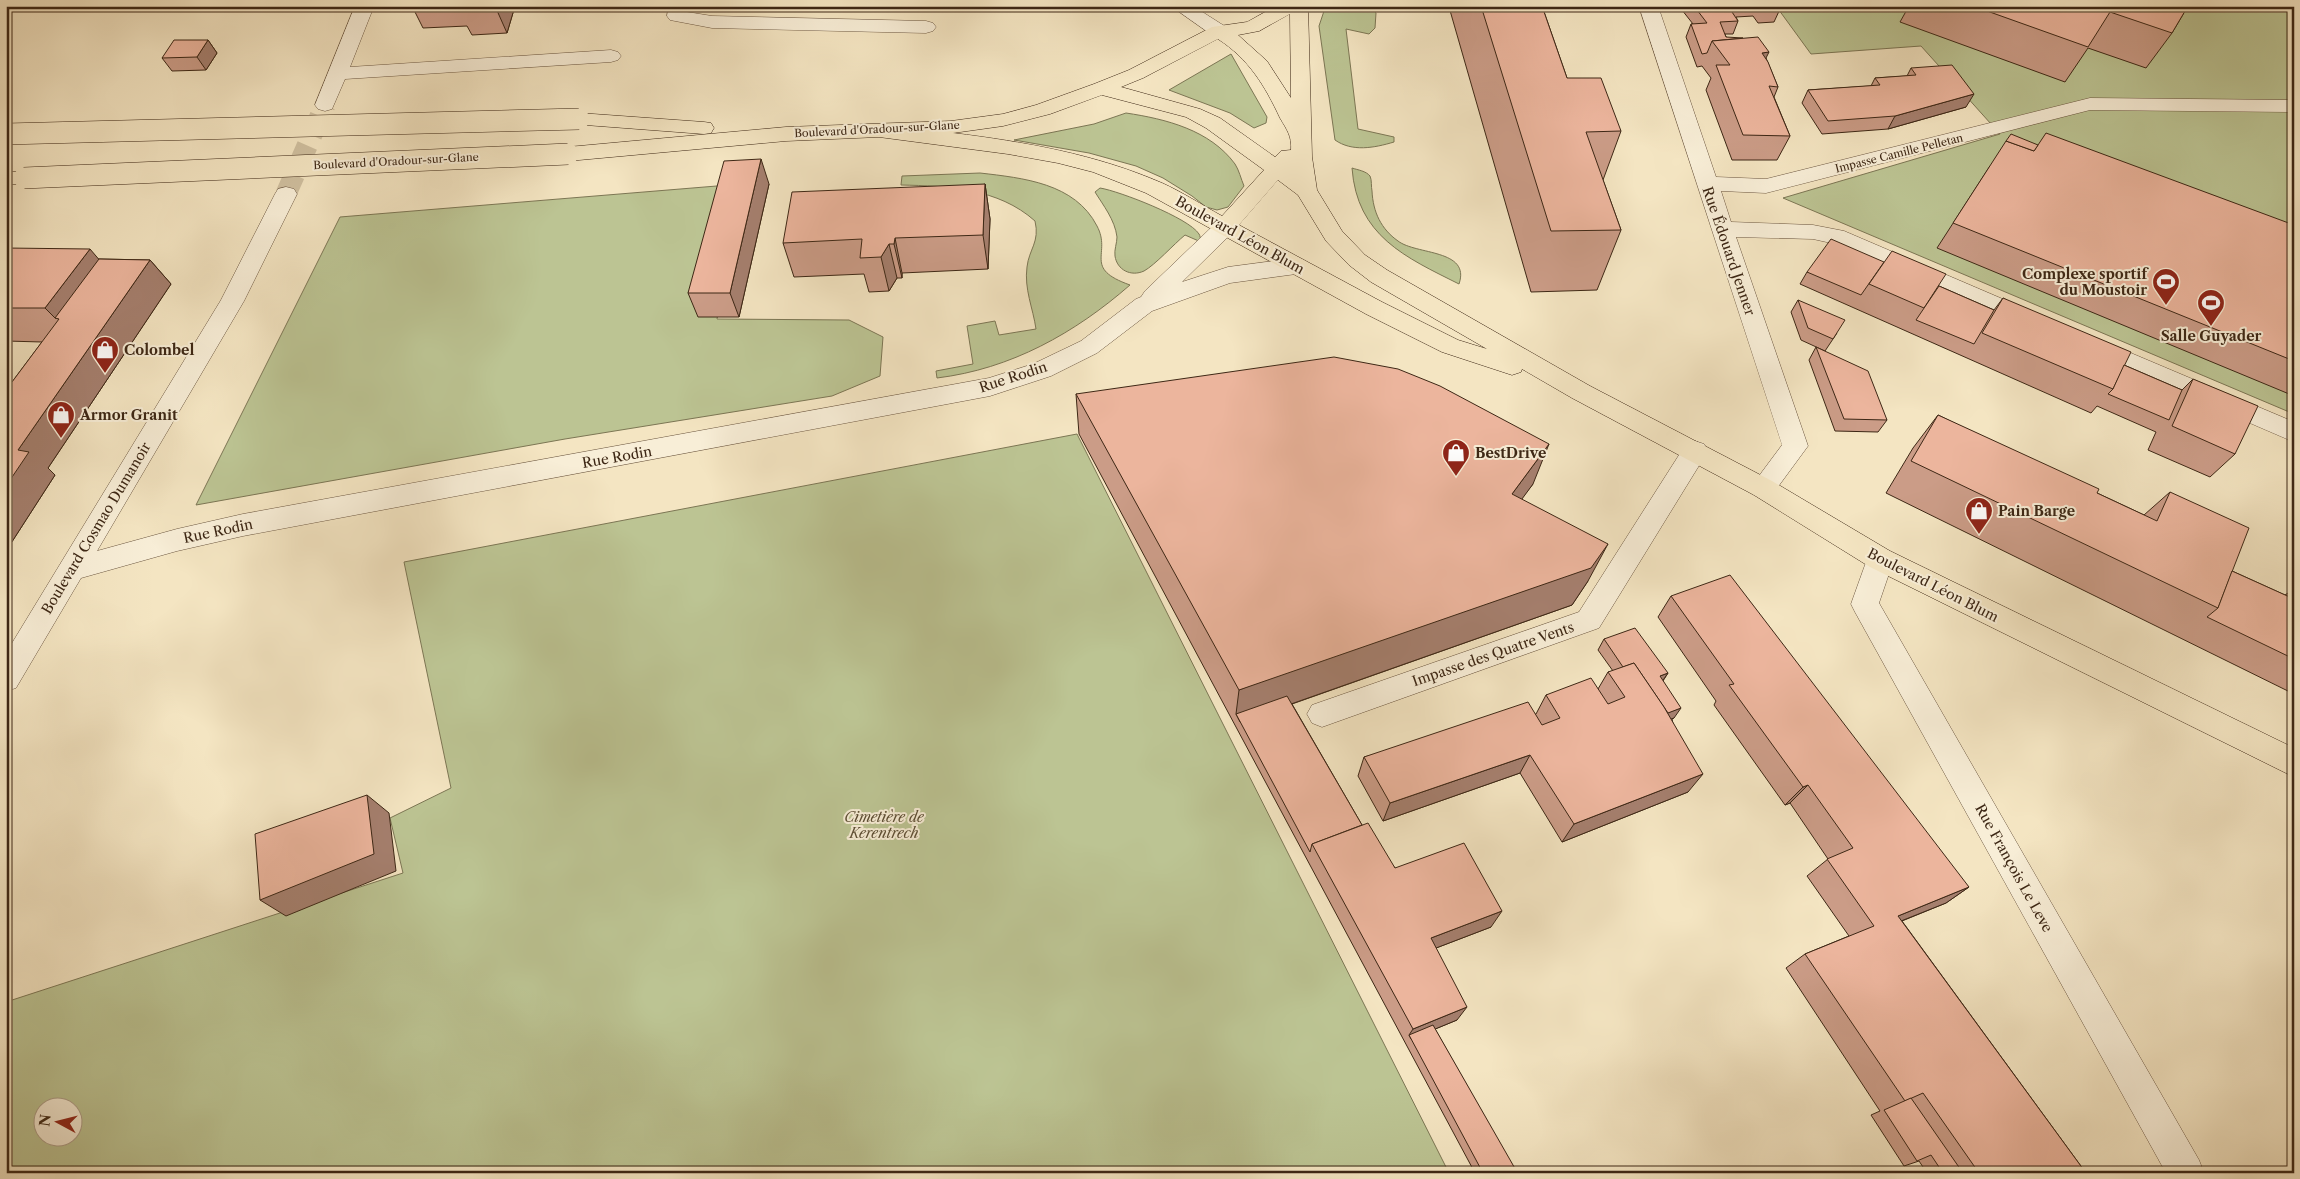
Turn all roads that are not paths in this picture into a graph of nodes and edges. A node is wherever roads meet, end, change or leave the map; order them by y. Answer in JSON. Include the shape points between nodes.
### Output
{"nodes":[{"id":1,"x":365,"y":6,"type":"edge"},
{"id":2,"x":678,"y":6,"type":"edge"},
{"id":3,"x":1180,"y":6,"type":"edge"},
{"id":4,"x":1290,"y":6,"type":"edge"},
{"id":5,"x":1299,"y":6,"type":"edge"},
{"id":6,"x":1648,"y":6,"type":"edge"},
{"id":7,"x":1237,"y":11,"type":"dead end"},
{"id":8,"x":926,"y":26,"type":"dead end"},
{"id":9,"x":1219,"y":31,"type":"junction"},
{"id":10,"x":611,"y":56,"type":"dead end"},
{"id":11,"x":338,"y":74,"type":"junction"},
{"id":12,"x":1101,"y":88,"type":"junction"},
{"id":13,"x":325,"y":105,"type":"tunnel mouth"},
{"id":14,"x":2294,"y":106,"type":"edge"},
{"id":15,"x":883,"y":131,"type":"junction"},
{"id":16,"x":6,"y":134,"type":"edge"},
{"id":17,"x":786,"y":134,"type":"junction"},
{"id":18,"x":1302,"y":140,"type":"junction"},
{"id":19,"x":1277,"y":169,"type":"junction"},
{"id":20,"x":6,"y":178,"type":"edge"},
{"id":21,"x":1707,"y":184,"type":"junction"},
{"id":22,"x":1306,"y":190,"type":"junction"},
{"id":23,"x":286,"y":194,"type":"tunnel mouth"},
{"id":24,"x":1225,"y":227,"type":"junction"},
{"id":25,"x":1722,"y":229,"type":"junction"},
{"id":26,"x":1296,"y":266,"type":"junction"},
{"id":27,"x":1144,"y":305,"type":"junction"},
{"id":28,"x":1581,"y":392,"type":"junction"},
{"id":29,"x":2294,"y":433,"type":"edge"},
{"id":30,"x":1695,"y":451,"type":"junction"},
{"id":31,"x":1764,"y":488,"type":"junction"},
{"id":32,"x":1880,"y":559,"type":"junction"},
{"id":33,"x":72,"y":569,"type":"junction"},
{"id":34,"x":6,"y":678,"type":"edge"},
{"id":35,"x":1322,"y":714,"type":"dead end"},
{"id":36,"x":2294,"y":763,"type":"edge"},
{"id":37,"x":2186,"y":1173,"type":"edge"}],
"edges":[{"from":1,"to":11,"type":"street"},
{"from":2,"to":8,"type":"street","via":[[677,16],[712,22]]},
{"from":3,"to":9,"type":"street"},
{"from":4,"to":9,"type":"main road","via":[[1252,26]]},
{"from":5,"to":18,"type":"main road"},
{"from":6,"to":21,"type":"street","name":"Rue Édouard Jenner"},
{"from":7,"to":9,"type":"main road"},
{"from":9,"to":12,"type":"main road","name":"Boulevard d'Oradour-sur-Glane","via":[[1136,74]]},
{"from":9,"to":18,"type":"main road","via":[[1243,47],[1259,65]]},
{"from":10,"to":11,"type":"street"},
{"from":11,"to":13,"type":"street"},
{"from":12,"to":15,"type":"main road","name":"Boulevard d'Oradour-sur-Glane","via":[[1043,110],[1002,120]]},
{"from":12,"to":19,"type":"main road","name":"Boulevard Léon Blum","via":[[1193,113],[1213,123]]},
{"from":14,"to":21,"type":"street","name":"Impasse Camille Pelletan","via":[[2090,104],[1766,186]]},
{"from":15,"to":17,"type":"main road","name":"Boulevard d'Oradour-sur-Glane"},
{"from":15,"to":24,"type":"main road","name":"Boulevard Léon Blum","via":[[1083,162],[1154,188]]},
{"from":16,"to":17,"type":"main road","name":"Boulevard d'Oradour-sur-Glane","bridge":true,"via":[[579,119]]},
{"from":17,"to":20,"type":"main road","name":"Boulevard d'Oradour-sur-Glane","bridge":true,"via":[[568,154]]},
{"from":18,"to":19,"type":"main road"},
{"from":18,"to":22,"type":"main road"},
{"from":19,"to":22,"type":"main road","name":"Boulevard Léon Blum"},
{"from":19,"to":24,"type":"main road"},
{"from":21,"to":25,"type":"street","name":"Rue Édouard Jenner"},
{"from":22,"to":28,"type":"main road","name":"Boulevard Léon Blum","via":[[1334,236],[1378,276]]},
{"from":23,"to":33,"type":"street","name":"Boulevard Cosmao Dumanoir","via":[[232,301]]},
{"from":24,"to":26,"type":"main road","name":"Boulevard Léon Blum"},
{"from":24,"to":27,"type":"street","name":"Rue Rodin"},
{"from":25,"to":29,"type":"street","via":[[1813,232],[1836,236]]},
{"from":25,"to":31,"type":"street","name":"Rue Édouard Jenner","via":[[1795,446]]},
{"from":26,"to":27,"type":"street","name":"Rue Rodin","via":[[1228,274]]},
{"from":26,"to":28,"type":"main road","name":"Boulevard Léon Blum","via":[[1450,346]]},
{"from":27,"to":33,"type":"street","name":"Rue Rodin","via":[[1089,347],[1042,370],[990,387],[243,525]]},
{"from":28,"to":30,"type":"main road","name":"Boulevard Léon Blum"},
{"from":30,"to":31,"type":"main road","name":"Boulevard Léon Blum"},
{"from":30,"to":35,"type":"street","name":"Impasse des Quatre Vents","via":[[1589,620]]},
{"from":31,"to":32,"type":"main road","name":"Boulevard Léon Blum"},
{"from":32,"to":36,"type":"main road","name":"Boulevard Léon Blum"},
{"from":32,"to":37,"type":"street","name":"Rue François Le Leve","via":[[1865,604]]},
{"from":33,"to":34,"type":"street","name":"Boulevard Cosmao Dumanoir"}]}
